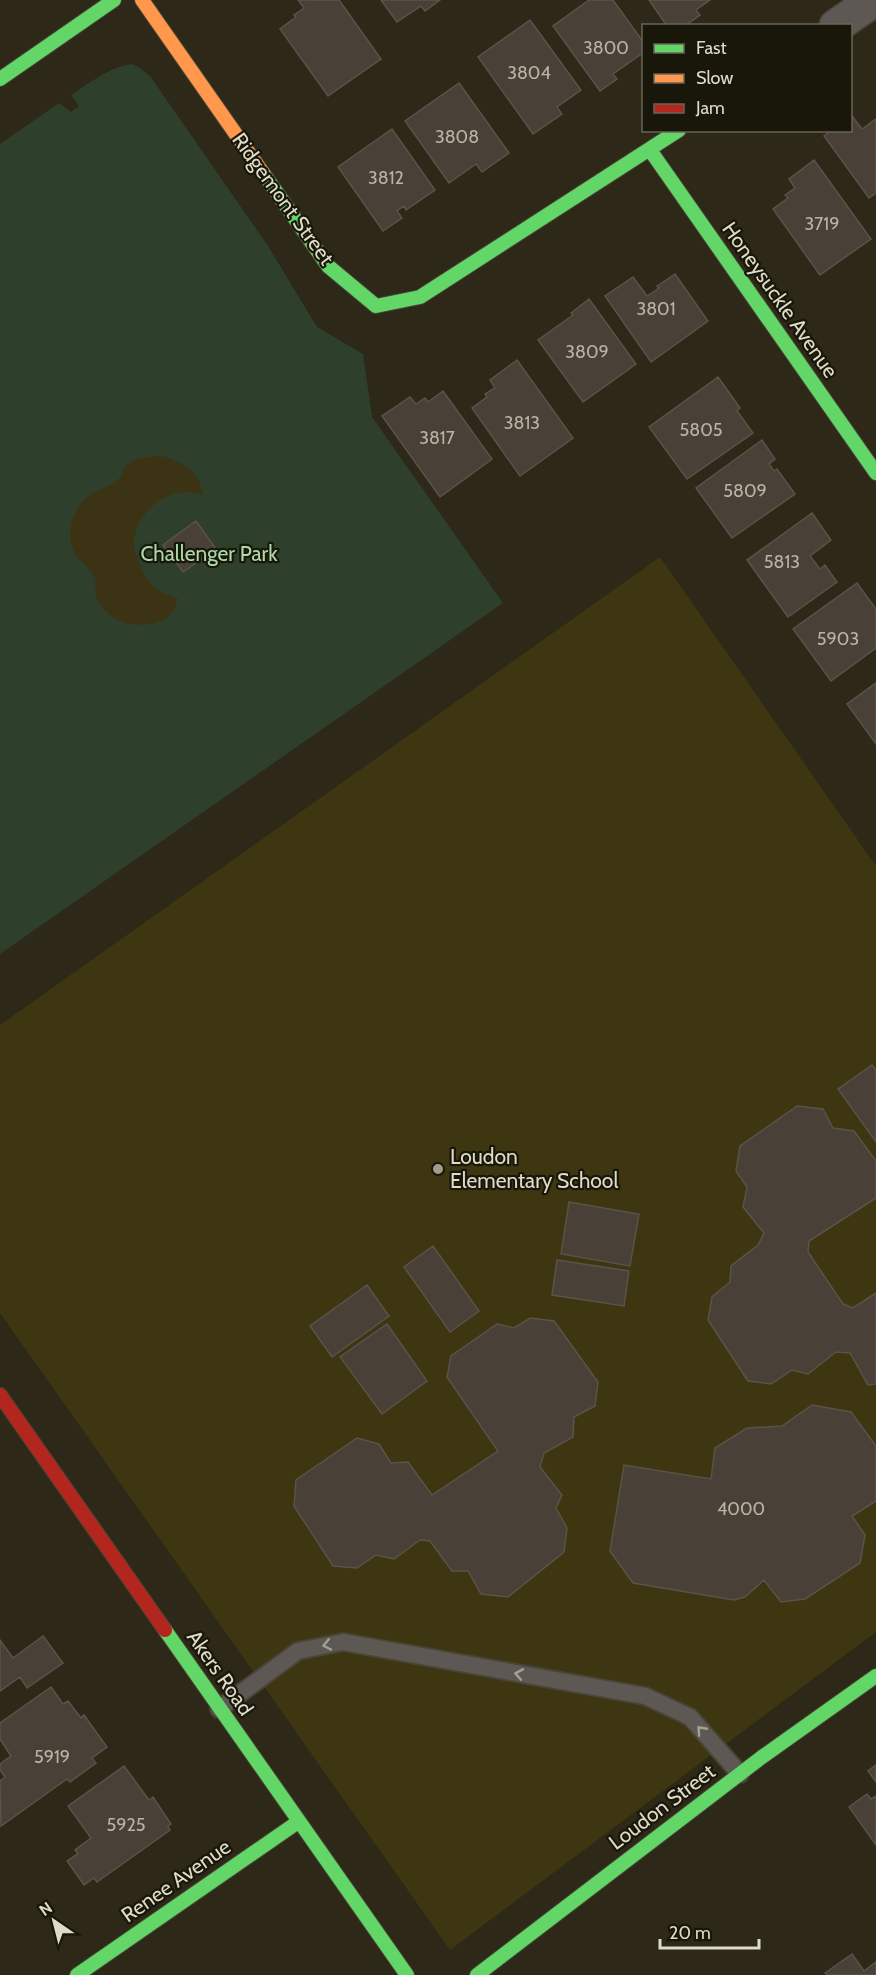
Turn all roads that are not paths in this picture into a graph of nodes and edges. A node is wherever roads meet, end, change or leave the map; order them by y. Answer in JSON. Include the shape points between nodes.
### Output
{"nodes":[{"id":1,"x":114,"y":0,"type":"edge"},
{"id":2,"x":142,"y":0,"type":"edge"},
{"id":3,"x":874,"y":0,"type":"edge"},
{"id":4,"x":839,"y":24,"type":"edge"},
{"id":5,"x":0,"y":79,"type":"edge"},
{"id":6,"x":676,"y":132,"type":"edge"},
{"id":7,"x":650,"y":150,"type":"junction"},
{"id":8,"x":876,"y":473,"type":"edge"},
{"id":9,"x":0,"y":1395,"type":"edge"},
{"id":10,"x":876,"y":1676,"type":"edge"},
{"id":11,"x":219,"y":1709,"type":"junction"},
{"id":12,"x":740,"y":1774,"type":"junction"},
{"id":13,"x":298,"y":1822,"type":"junction"},
{"id":14,"x":77,"y":1975,"type":"edge"},
{"id":15,"x":407,"y":1975,"type":"edge"},
{"id":16,"x":477,"y":1975,"type":"edge"}],
"edges":[{"from":1,"to":5,"type":"street"},
{"from":2,"to":7,"type":"street","name":"Ridgemont Street","via":[[328,266],[376,306],[420,297]]},
{"from":3,"to":4,"type":"street"},
{"from":6,"to":7,"type":"street","name":"Ridgemont Street"},
{"from":7,"to":8,"type":"street","name":"Honeysuckle Avenue"},
{"from":9,"to":11,"type":"street","name":"Akers Road"},
{"from":10,"to":12,"type":"street","name":"Loudon Street"},
{"from":12,"to":11,"type":"lane","one_way":true,"via":[[690,1717],[645,1696],[343,1642],[298,1651]]},
{"from":11,"to":13,"type":"street","name":"Akers Road"},
{"from":12,"to":16,"type":"street","name":"Loudon Street"},
{"from":13,"to":14,"type":"street","name":"Renee Avenue"},
{"from":13,"to":15,"type":"street","name":"Akers Road"}]}
